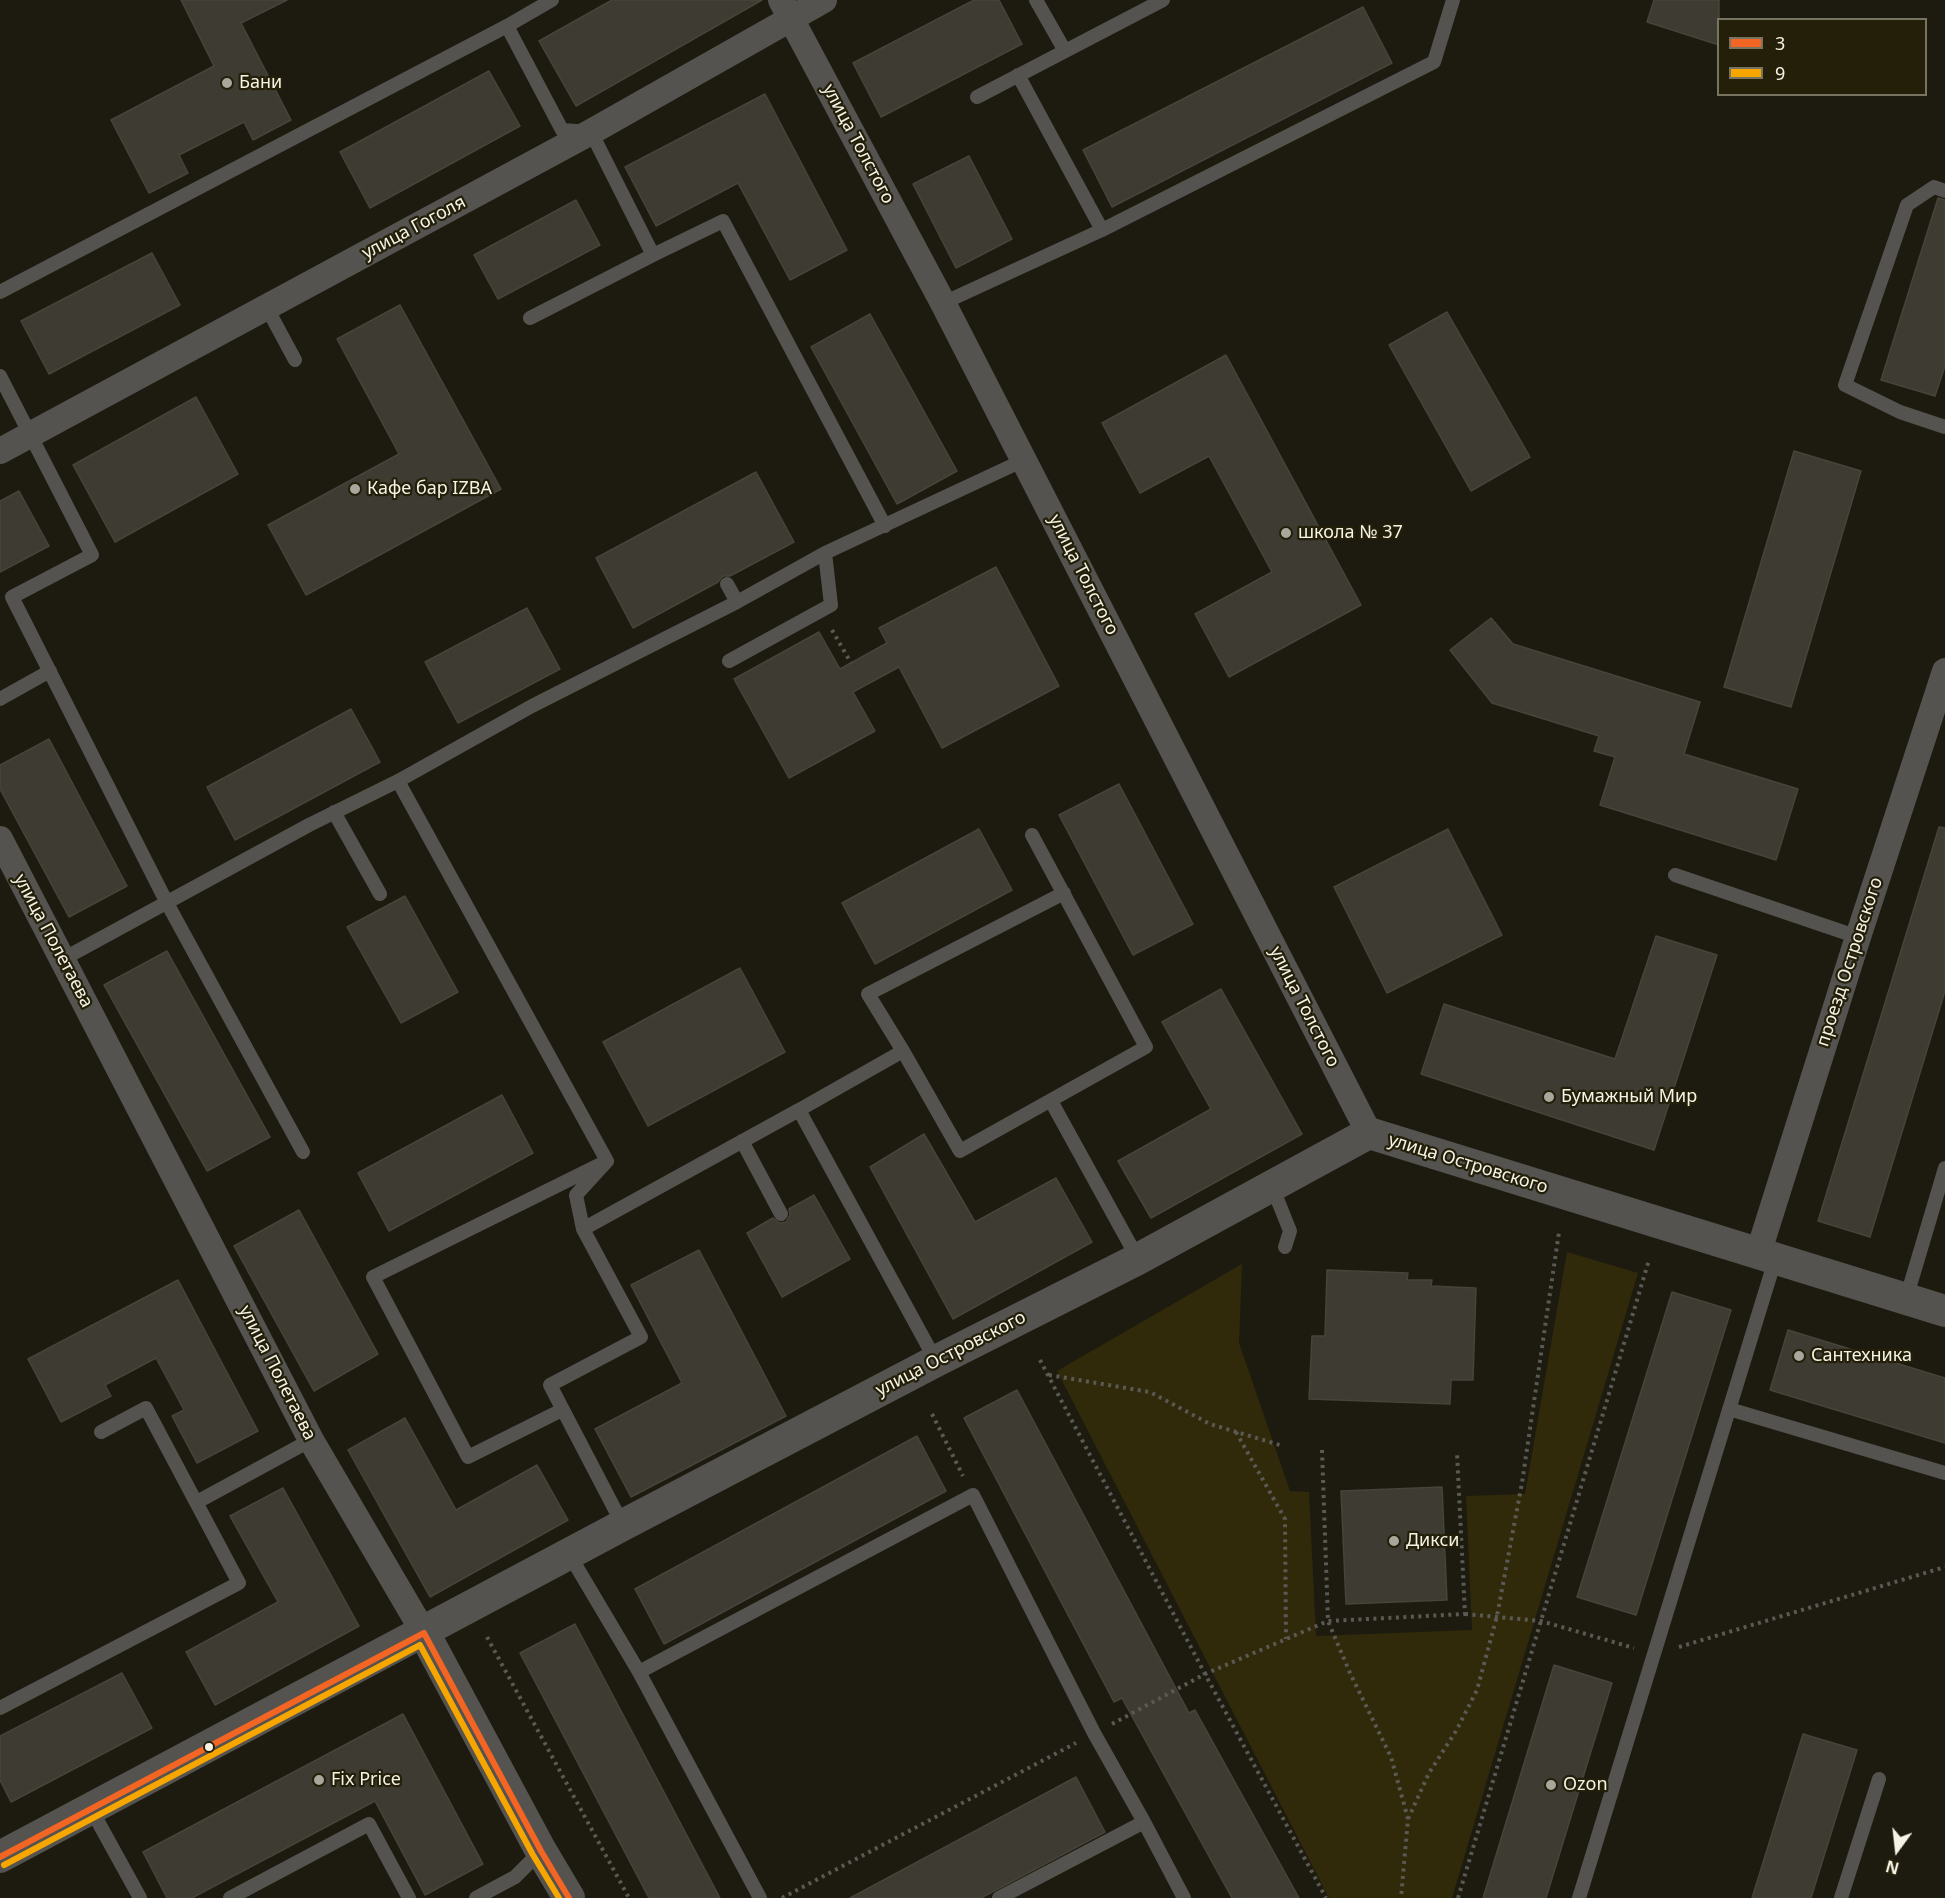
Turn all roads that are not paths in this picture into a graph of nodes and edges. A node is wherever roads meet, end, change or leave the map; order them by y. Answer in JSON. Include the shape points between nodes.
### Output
{"nodes":[{"id":1,"x":552,"y":0,"type":"edge"},
{"id":2,"x":824,"y":0,"type":"edge"},
{"id":3,"x":1036,"y":0,"type":"edge"},
{"id":4,"x":1163,"y":0,"type":"edge"},
{"id":5,"x":1454,"y":0,"type":"edge"},
{"id":6,"x":787,"y":9,"type":"edge"},
{"id":7,"x":507,"y":26,"type":"junction"},
{"id":8,"x":1065,"y":51,"type":"junction"},
{"id":9,"x":1018,"y":75,"type":"junction"},
{"id":10,"x":977,"y":97,"type":"dead end"},
{"id":11,"x":591,"y":132,"type":"junction"},
{"id":12,"x":1945,"y":191,"type":"edge"},
{"id":13,"x":1102,"y":230,"type":"junction"},
{"id":14,"x":653,"y":255,"type":"junction"},
{"id":15,"x":0,"y":292,"type":"edge"},
{"id":16,"x":943,"y":303,"type":"junction"},
{"id":17,"x":267,"y":308,"type":"junction"},
{"id":18,"x":530,"y":318,"type":"dead end"},
{"id":19,"x":295,"y":360,"type":"dead end"},
{"id":20,"x":0,"y":376,"type":"edge"},
{"id":21,"x":1945,"y":427,"type":"edge"},
{"id":22,"x":29,"y":436,"type":"junction"},
{"id":23,"x":0,"y":451,"type":"edge"},
{"id":24,"x":1024,"y":459,"type":"junction"},
{"id":25,"x":885,"y":526,"type":"junction"},
{"id":26,"x":825,"y":553,"type":"junction"},
{"id":27,"x":727,"y":584,"type":"dead end"},
{"id":28,"x":737,"y":602,"type":"junction"},
{"id":29,"x":729,"y":661,"type":"dead end"},
{"id":30,"x":50,"y":670,"type":"junction"},
{"id":31,"x":1945,"y":671,"type":"edge"},
{"id":32,"x":0,"y":699,"type":"edge"},
{"id":33,"x":398,"y":781,"type":"junction"},
{"id":34,"x":334,"y":812,"type":"junction"},
{"id":35,"x":1032,"y":835,"type":"dead end"},
{"id":36,"x":0,"y":839,"type":"edge"},
{"id":37,"x":1675,"y":875,"type":"dead end"},
{"id":38,"x":1064,"y":892,"type":"junction"},
{"id":39,"x":380,"y":894,"type":"dead end"},
{"id":40,"x":167,"y":903,"type":"junction"},
{"id":41,"x":1858,"y":937,"type":"junction"},
{"id":42,"x":63,"y":959,"type":"junction"},
{"id":43,"x":903,"y":1051,"type":"junction"},
{"id":44,"x":1051,"y":1101,"type":"junction"},
{"id":45,"x":799,"y":1110,"type":"junction"},
{"id":46,"x":1369,"y":1133,"type":"junction"},
{"id":47,"x":742,"y":1141,"type":"junction"},
{"id":48,"x":303,"y":1152,"type":"dead end"},
{"id":49,"x":607,"y":1161,"type":"junction"},
{"id":50,"x":1945,"y":1168,"type":"edge"},
{"id":51,"x":1272,"y":1186,"type":"junction"},
{"id":52,"x":781,"y":1214,"type":"dead end"},
{"id":53,"x":583,"y":1229,"type":"junction"},
{"id":54,"x":1286,"y":1247,"type":"dead end"},
{"id":55,"x":1767,"y":1257,"type":"junction"},
{"id":56,"x":1137,"y":1259,"type":"junction"},
{"id":57,"x":1906,"y":1299,"type":"junction"},
{"id":58,"x":1945,"y":1311,"type":"edge"},
{"id":59,"x":936,"y":1361,"type":"junction"},
{"id":60,"x":1729,"y":1409,"type":"junction"},
{"id":61,"x":562,"y":1410,"type":"junction"},
{"id":62,"x":101,"y":1432,"type":"dead end"},
{"id":63,"x":311,"y":1440,"type":"junction"},
{"id":64,"x":1945,"y":1473,"type":"edge"},
{"id":65,"x":196,"y":1502,"type":"junction"},
{"id":66,"x":623,"y":1525,"type":"junction"},
{"id":67,"x":569,"y":1554,"type":"junction"},
{"id":68,"x":424,"y":1633,"type":"junction"},
{"id":69,"x":639,"y":1672,"type":"junction"},
{"id":70,"x":0,"y":1707,"type":"edge"},
{"id":71,"x":1879,"y":1779,"type":"dead end"},
{"id":72,"x":91,"y":1809,"type":"junction"},
{"id":73,"x":1144,"y":1822,"type":"junction"},
{"id":74,"x":541,"y":1851,"type":"junction"},
{"id":75,"x":0,"y":1856,"type":"edge"},
{"id":76,"x":140,"y":1898,"type":"edge"},
{"id":77,"x":230,"y":1898,"type":"edge"},
{"id":78,"x":410,"y":1898,"type":"edge"},
{"id":79,"x":476,"y":1898,"type":"edge"},
{"id":80,"x":569,"y":1898,"type":"edge"},
{"id":81,"x":760,"y":1898,"type":"edge"},
{"id":82,"x":999,"y":1898,"type":"edge"},
{"id":83,"x":1184,"y":1898,"type":"edge"},
{"id":84,"x":1579,"y":1898,"type":"edge"},
{"id":85,"x":1841,"y":1898,"type":"edge"}],
"edges":[{"from":1,"to":7,"type":"lane"},
{"from":2,"to":6,"type":"street","name":"улица Гоголя"},
{"from":3,"to":8,"type":"lane"},
{"from":4,"to":8,"type":"lane"},
{"from":5,"to":13,"type":"lane","via":[[1434,62]]},
{"from":6,"to":11,"type":"street","name":"улица Гоголя"},
{"from":6,"to":16,"type":"street","name":"улица Толстого"},
{"from":7,"to":11,"type":"lane","via":[[562,130]]},
{"from":7,"to":15,"type":"lane"},
{"from":8,"to":9,"type":"lane"},
{"from":9,"to":10,"type":"lane"},
{"from":9,"to":13,"type":"lane"},
{"from":11,"to":14,"type":"lane"},
{"from":11,"to":17,"type":"street","name":"улица Гоголя"},
{"from":12,"to":21,"type":"lane","via":[[1934,187],[1907,204],[1845,385],[1900,412]]},
{"from":13,"to":16,"type":"lane"},
{"from":14,"to":18,"type":"lane"},
{"from":14,"to":25,"type":"lane","via":[[723,221]]},
{"from":16,"to":24,"type":"street","name":"улица Толстого"},
{"from":17,"to":19,"type":"lane"},
{"from":17,"to":22,"type":"street","name":"улица Гоголя"},
{"from":20,"to":22,"type":"lane"},
{"from":22,"to":23,"type":"street","name":"улица Гоголя"},
{"from":22,"to":30,"type":"lane","via":[[92,555],[12,597]]},
{"from":24,"to":25,"type":"lane"},
{"from":24,"to":46,"type":"street","name":"улица Толстого"},
{"from":25,"to":26,"type":"lane"},
{"from":26,"to":28,"type":"lane"},
{"from":26,"to":29,"type":"lane","via":[[831,605]]},
{"from":27,"to":28,"type":"lane"},
{"from":28,"to":33,"type":"lane","via":[[532,706]]},
{"from":30,"to":32,"type":"lane"},
{"from":30,"to":40,"type":"lane"},
{"from":31,"to":41,"type":"street","name":"проезд Островского"},
{"from":33,"to":34,"type":"lane"},
{"from":33,"to":49,"type":"lane"},
{"from":34,"to":39,"type":"lane"},
{"from":34,"to":40,"type":"lane"},
{"from":35,"to":38,"type":"lane"},
{"from":36,"to":42,"type":"street","name":"улица Полетаева"},
{"from":37,"to":41,"type":"lane"},
{"from":38,"to":43,"type":"lane","via":[[868,994]]},
{"from":38,"to":44,"type":"lane","via":[[1146,1047]]},
{"from":40,"to":42,"type":"lane"},
{"from":40,"to":48,"type":"lane"},
{"from":41,"to":55,"type":"street","name":"проезд Островского"},
{"from":42,"to":63,"type":"street","name":"улица Полетаева"},
{"from":43,"to":44,"type":"lane","via":[[960,1151]]},
{"from":43,"to":45,"type":"lane"},
{"from":44,"to":56,"type":"lane"},
{"from":45,"to":47,"type":"lane"},
{"from":45,"to":59,"type":"lane"},
{"from":46,"to":51,"type":"street","name":"улица Островского"},
{"from":46,"to":55,"type":"street","name":"улица Островского"},
{"from":47,"to":52,"type":"lane"},
{"from":47,"to":53,"type":"lane"},
{"from":49,"to":53,"type":"lane","via":[[576,1196]]},
{"from":49,"to":61,"type":"lane","via":[[373,1277],[468,1457]]},
{"from":50,"to":57,"type":"lane"},
{"from":51,"to":54,"type":"lane","via":[[1290,1231]]},
{"from":51,"to":56,"type":"street","name":"улица Островского"},
{"from":53,"to":61,"type":"lane","via":[[641,1337],[550,1385]]},
{"from":55,"to":57,"type":"street","name":"улица Островского"},
{"from":55,"to":60,"type":"lane"},
{"from":56,"to":59,"type":"street","name":"улица Островского"},
{"from":57,"to":58,"type":"street","name":"улица Островского"},
{"from":59,"to":66,"type":"street","name":"улица Островского"},
{"from":60,"to":64,"type":"lane"},
{"from":60,"to":84,"type":"lane"},
{"from":61,"to":66,"type":"lane"},
{"from":62,"to":65,"type":"lane","via":[[146,1408]]},
{"from":63,"to":65,"type":"lane"},
{"from":63,"to":68,"type":"street","name":"улица Полетаева"},
{"from":65,"to":70,"type":"lane","via":[[239,1583]]},
{"from":66,"to":67,"type":"street","name":"улица Островского"},
{"from":67,"to":68,"type":"street","name":"улица Островского"},
{"from":67,"to":69,"type":"lane"},
{"from":68,"to":72,"type":"street","name":"улица Островского"},
{"from":68,"to":74,"type":"street","name":"улица Полетаева"},
{"from":69,"to":73,"type":"lane","via":[[973,1495],[1094,1733]]},
{"from":69,"to":81,"type":"lane"},
{"from":71,"to":85,"type":"lane"},
{"from":72,"to":75,"type":"street","name":"улица Островского"},
{"from":72,"to":76,"type":"lane"},
{"from":73,"to":82,"type":"lane"},
{"from":73,"to":83,"type":"lane"},
{"from":74,"to":79,"type":"lane","via":[[515,1877]]},
{"from":74,"to":80,"type":"street","name":"улица Полетаева"},
{"from":77,"to":78,"type":"lane","via":[[369,1824]]}]}
